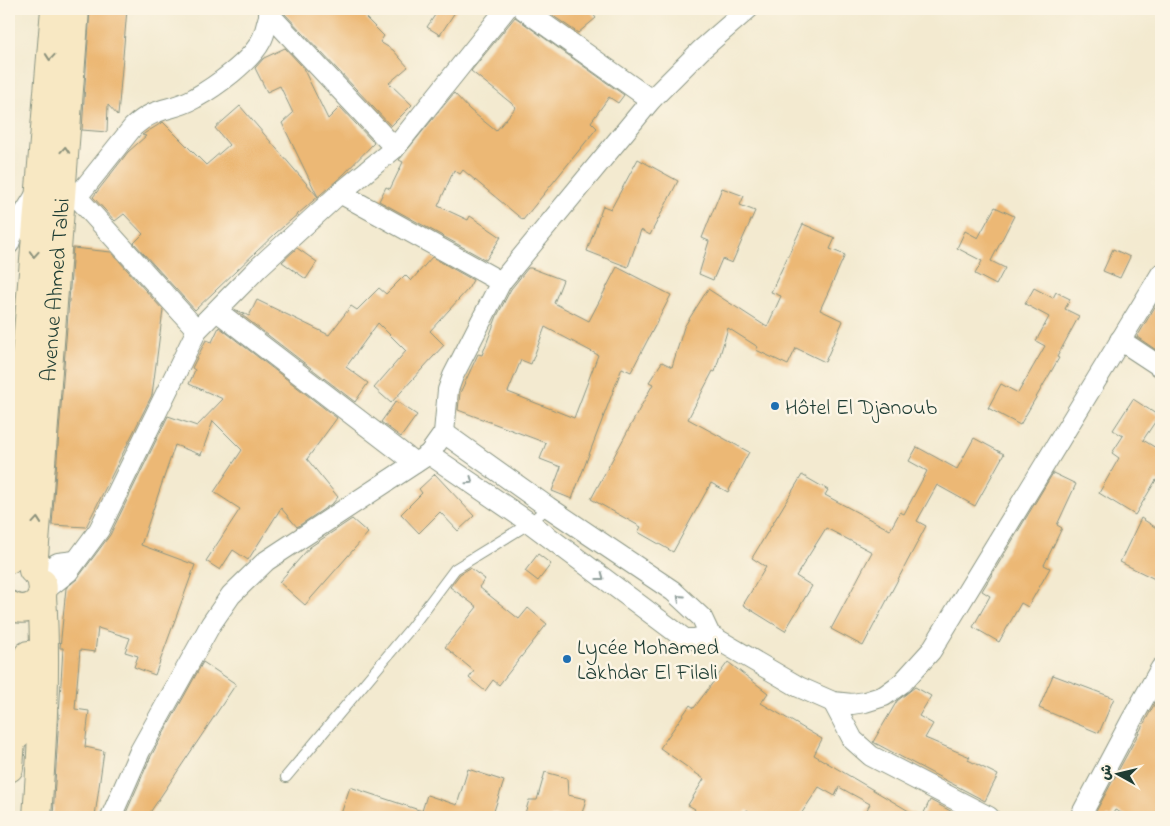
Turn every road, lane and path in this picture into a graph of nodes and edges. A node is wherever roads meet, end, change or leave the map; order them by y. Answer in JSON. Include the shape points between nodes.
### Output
{"nodes":[{"id":1,"x":55,"y":9,"type":"edge"},
{"id":2,"x":75,"y":9,"type":"edge"},
{"id":3,"x":506,"y":9,"type":"edge"},
{"id":4,"x":523,"y":9,"type":"edge"},
{"id":5,"x":748,"y":9,"type":"edge"},
{"id":6,"x":271,"y":12,"type":"edge"},
{"id":7,"x":651,"y":100,"type":"junction"},
{"id":8,"x":395,"y":148,"type":"junction"},
{"id":9,"x":59,"y":193,"type":"junction"},
{"id":10,"x":340,"y":193,"type":"junction"},
{"id":11,"x":9,"y":244,"type":"edge"},
{"id":12,"x":1161,"y":274,"type":"edge"},
{"id":13,"x":501,"y":282,"type":"junction"},
{"id":14,"x":217,"y":311,"type":"junction"},
{"id":15,"x":197,"y":330,"type":"junction"},
{"id":16,"x":1120,"y":340,"type":"junction"},
{"id":17,"x":1161,"y":367,"type":"edge"},
{"id":18,"x":444,"y":433,"type":"junction"},
{"id":19,"x":422,"y":459,"type":"junction"},
{"id":20,"x":13,"y":478,"type":"edge"},
{"id":21,"x":548,"y":507,"type":"junction"},
{"id":22,"x":530,"y":523,"type":"junction"},
{"id":23,"x":9,"y":559,"type":"edge"},
{"id":24,"x":30,"y":588,"type":"edge"},
{"id":25,"x":710,"y":635,"type":"junction"},
{"id":26,"x":1161,"y":668,"type":"edge"},
{"id":27,"x":833,"y":702,"type":"junction"},
{"id":28,"x":10,"y":737,"type":"edge"},
{"id":29,"x":9,"y":768,"type":"edge"},
{"id":30,"x":286,"y":777,"type":"dead end"},
{"id":31,"x":37,"y":817,"type":"edge"},
{"id":32,"x":111,"y":817,"type":"edge"},
{"id":33,"x":989,"y":817,"type":"edge"},
{"id":34,"x":1080,"y":817,"type":"edge"}],
"edges":[{"from":1,"to":9,"type":"main road","one_way":true},
{"from":9,"to":2,"type":"main road","name":"Avenue Ahmed Talbi","one_way":true},
{"from":3,"to":8,"type":"street"},
{"from":4,"to":7,"type":"street"},
{"from":5,"to":7,"type":"street"},
{"from":6,"to":8,"type":"street"},
{"from":6,"to":9,"type":"street","via":[[261,42],[240,65],[194,99],[143,118]]},
{"from":7,"to":13,"type":"street"},
{"from":8,"to":10,"type":"street"},
{"from":9,"to":11,"type":"street","via":[[28,210],[16,226]]},
{"from":9,"to":15,"type":"street"},
{"from":9,"to":20,"type":"main road","one_way":true},
{"from":24,"to":9,"type":"main road","name":"Avenue Ahmed Talbi","one_way":true},
{"from":10,"to":13,"type":"street"},
{"from":10,"to":14,"type":"street","via":[[259,267]]},
{"from":12,"to":16,"type":"street"},
{"from":13,"to":18,"type":"street","via":[[451,383]]},
{"from":14,"to":15,"type":"street"},
{"from":14,"to":19,"type":"street"},
{"from":15,"to":24,"type":"street","via":[[99,530],[68,572]]},
{"from":16,"to":17,"type":"street"},
{"from":16,"to":27,"type":"street","via":[[931,651],[902,683],[884,696],[852,704]]},
{"from":18,"to":19,"type":"street"},
{"from":18,"to":21,"type":"street"},
{"from":19,"to":22,"type":"street","one_way":true},
{"from":19,"to":32,"type":"street","via":[[266,561],[231,595],[211,624],[140,751]]},
{"from":20,"to":23,"type":"main road"},
{"from":21,"to":22,"type":"lane"},
{"from":25,"to":21,"type":"street","one_way":true,"via":[[702,618],[673,591]]},
{"from":22,"to":25,"type":"street","one_way":true,"via":[[685,639]]},
{"from":22,"to":30,"type":"lane","via":[[455,569],[410,629]]},
{"from":24,"to":28,"type":"main road","via":[[20,721],[18,734]]},
{"from":24,"to":31,"type":"main road","via":[[44,638]]},
{"from":25,"to":27,"type":"street","via":[[799,687]]},
{"from":26,"to":34,"type":"street"},
{"from":27,"to":33,"type":"street","via":[[853,740],[871,756]]},
{"from":28,"to":29,"type":"main road"}]}
